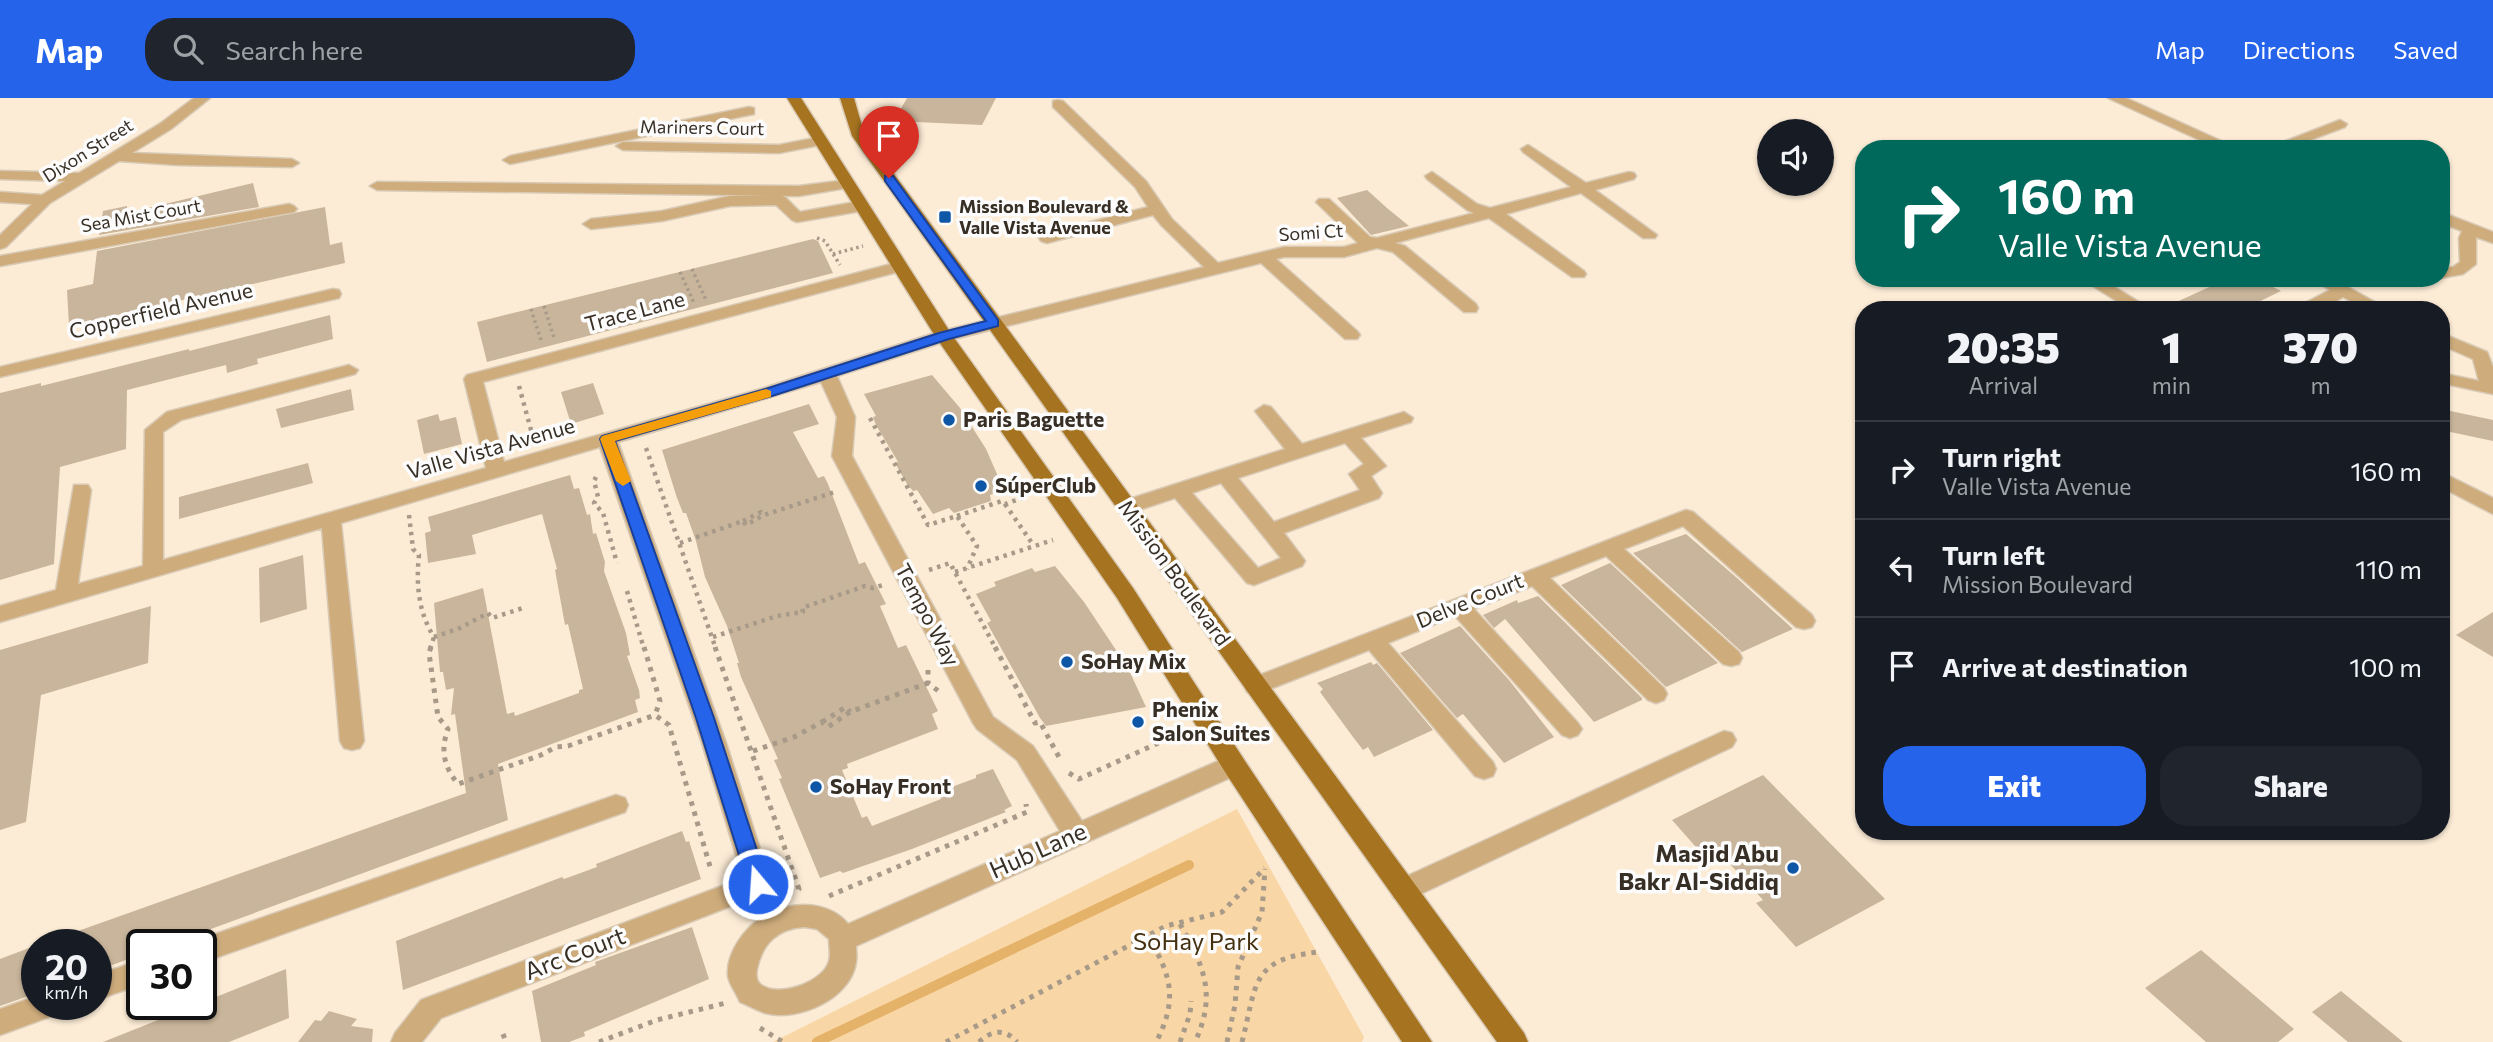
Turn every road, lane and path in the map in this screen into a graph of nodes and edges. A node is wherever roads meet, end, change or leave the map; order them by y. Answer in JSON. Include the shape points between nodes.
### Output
{"nodes":[{"id":1,"x":203,"y":98,"type":"edge"},
{"id":2,"x":794,"y":98,"type":"edge"},
{"id":3,"x":847,"y":98,"type":"edge"},
{"id":4,"x":2115,"y":98,"type":"edge"},
{"id":5,"x":1058,"y":104,"type":"dead end"},
{"id":6,"x":749,"y":111,"type":"dead end"},
{"id":7,"x":2340,"y":124,"type":"dead end"},
{"id":8,"x":2211,"y":140,"type":"edge"},
{"id":9,"x":2297,"y":140,"type":"edge"},
{"id":10,"x":820,"y":141,"type":"junction"},
{"id":11,"x":582,"y":145,"type":"junction"},
{"id":12,"x":1528,"y":149,"type":"dead end"},
{"id":13,"x":115,"y":156,"type":"junction"},
{"id":14,"x":510,"y":160,"type":"dead end"},
{"id":15,"x":292,"y":163,"type":"dead end"},
{"id":16,"x":0,"y":175,"type":"edge"},
{"id":17,"x":1432,"y":176,"type":"dead end"},
{"id":18,"x":1629,"y":176,"type":"dead end"},
{"id":19,"x":79,"y":177,"type":"junction"},
{"id":20,"x":847,"y":184,"type":"junction"},
{"id":21,"x":377,"y":186,"type":"dead end"},
{"id":22,"x":1584,"y":187,"type":"junction"},
{"id":23,"x":0,"y":197,"type":"edge"},
{"id":24,"x":45,"y":200,"type":"junction"},
{"id":25,"x":1324,"y":202,"type":"dead end"},
{"id":26,"x":861,"y":206,"type":"junction"},
{"id":27,"x":289,"y":209,"type":"dead end"},
{"id":28,"x":1157,"y":209,"type":"junction"},
{"id":29,"x":1488,"y":212,"type":"junction"},
{"id":30,"x":2450,"y":220,"type":"edge"},
{"id":31,"x":590,"y":224,"type":"dead end"},
{"id":32,"x":0,"y":225,"type":"edge"},
{"id":33,"x":18,"y":225,"type":"junction"},
{"id":34,"x":2471,"y":229,"type":"junction"},
{"id":35,"x":1649,"y":235,"type":"dead end"},
{"id":36,"x":817,"y":238,"type":"dead end"},
{"id":37,"x":1046,"y":238,"type":"dead end"},
{"id":38,"x":2493,"y":238,"type":"edge"},
{"id":39,"x":1380,"y":243,"type":"junction"},
{"id":40,"x":0,"y":244,"type":"edge"},
{"id":41,"x":863,"y":246,"type":"dead end"},
{"id":42,"x":833,"y":254,"type":"junction"},
{"id":43,"x":1264,"y":257,"type":"junction"},
{"id":44,"x":0,"y":261,"type":"edge"},
{"id":45,"x":900,"y":267,"type":"junction"},
{"id":46,"x":692,"y":269,"type":"dead end"},
{"id":47,"x":836,"y":269,"type":"dead end"},
{"id":48,"x":1215,"y":269,"type":"junction"},
{"id":49,"x":680,"y":272,"type":"dead end"},
{"id":50,"x":2450,"y":273,"type":"edge"},
{"id":51,"x":1578,"y":274,"type":"dead end"},
{"id":52,"x":2104,"y":287,"type":"edge"},
{"id":53,"x":2334,"y":287,"type":"edge"},
{"id":54,"x":2341,"y":291,"type":"junction"},
{"id":55,"x":333,"y":294,"type":"dead end"},
{"id":56,"x":2128,"y":301,"type":"edge"},
{"id":57,"x":2322,"y":301,"type":"edge"},
{"id":58,"x":2362,"y":301,"type":"edge"},
{"id":59,"x":544,"y":306,"type":"dead end"},
{"id":60,"x":697,"y":308,"type":"dead end"},
{"id":61,"x":1470,"y":308,"type":"dead end"},
{"id":62,"x":531,"y":309,"type":"dead end"},
{"id":63,"x":710,"y":309,"type":"dead end"},
{"id":64,"x":993,"y":323,"type":"junction"},
{"id":65,"x":1351,"y":335,"type":"dead end"},
{"id":66,"x":944,"y":336,"type":"junction"},
{"id":67,"x":2450,"y":342,"type":"edge"},
{"id":68,"x":543,"y":348,"type":"dead end"},
{"id":69,"x":558,"y":349,"type":"dead end"},
{"id":70,"x":349,"y":370,"type":"dead end"},
{"id":71,"x":0,"y":372,"type":"edge"},
{"id":72,"x":826,"y":373,"type":"junction"},
{"id":73,"x":517,"y":378,"type":"dead end"},
{"id":74,"x":2450,"y":380,"type":"edge"},
{"id":75,"x":2491,"y":389,"type":"edge"},
{"id":76,"x":865,"y":408,"type":"dead end"},
{"id":77,"x":1265,"y":411,"type":"dead end"},
{"id":78,"x":1404,"y":418,"type":"dead end"},
{"id":79,"x":1349,"y":436,"type":"junction"},
{"id":80,"x":607,"y":439,"type":"junction"},
{"id":81,"x":535,"y":442,"type":"dead end"},
{"id":82,"x":646,"y":448,"type":"dead end"},
{"id":83,"x":1298,"y":452,"type":"junction"},
{"id":84,"x":601,"y":469,"type":"dead end"},
{"id":85,"x":496,"y":470,"type":"junction"},
{"id":86,"x":1225,"y":475,"type":"junction"},
{"id":87,"x":2450,"y":483,"type":"edge"},
{"id":88,"x":81,"y":490,"type":"dead end"},
{"id":89,"x":1178,"y":490,"type":"junction"},
{"id":90,"x":835,"y":492,"type":"dead end"},
{"id":91,"x":1025,"y":497,"type":"dead end"},
{"id":92,"x":1005,"y":504,"type":"junction"},
{"id":93,"x":1127,"y":507,"type":"junction"},
{"id":94,"x":2493,"y":508,"type":"edge"},
{"id":95,"x":408,"y":510,"type":"dead end"},
{"id":96,"x":957,"y":516,"type":"junction"},
{"id":97,"x":331,"y":521,"type":"junction"},
{"id":98,"x":1269,"y":531,"type":"junction"},
{"id":99,"x":1053,"y":540,"type":"dead end"},
{"id":100,"x":680,"y":543,"type":"junction"},
{"id":101,"x":1034,"y":546,"type":"junction"},
{"id":102,"x":1609,"y":547,"type":"junction"},
{"id":103,"x":617,"y":563,"type":"dead end"},
{"id":104,"x":967,"y":569,"type":"junction"},
{"id":105,"x":153,"y":571,"type":"junction"},
{"id":106,"x":925,"y":571,"type":"dead end"},
{"id":107,"x":955,"y":572,"type":"junction"},
{"id":108,"x":1535,"y":576,"type":"junction"},
{"id":109,"x":887,"y":583,"type":"dead end"},
{"id":110,"x":627,"y":592,"type":"dead end"},
{"id":111,"x":66,"y":595,"type":"junction"},
{"id":112,"x":1459,"y":606,"type":"junction"},
{"id":113,"x":526,"y":607,"type":"dead end"},
{"id":114,"x":0,"y":614,"type":"edge"},
{"id":115,"x":1804,"y":621,"type":"dead end"},
{"id":116,"x":434,"y":636,"type":"junction"},
{"id":117,"x":713,"y":637,"type":"junction"},
{"id":118,"x":1373,"y":640,"type":"junction"},
{"id":119,"x":1731,"y":659,"type":"dead end"},
{"id":120,"x":928,"y":683,"type":"dead end"},
{"id":121,"x":1255,"y":686,"type":"junction"},
{"id":122,"x":1656,"y":694,"type":"dead end"},
{"id":123,"x":655,"y":715,"type":"junction"},
{"id":124,"x":1570,"y":729,"type":"dead end"},
{"id":125,"x":1178,"y":734,"type":"dead end"},
{"id":126,"x":1724,"y":740,"type":"dead end"},
{"id":127,"x":352,"y":741,"type":"dead end"},
{"id":128,"x":753,"y":751,"type":"junction"},
{"id":129,"x":1234,"y":765,"type":"junction"},
{"id":130,"x":1484,"y":769,"type":"dead end"},
{"id":131,"x":616,"y":805,"type":"dead end"},
{"id":132,"x":1027,"y":811,"type":"dead end"},
{"id":133,"x":1076,"y":834,"type":"junction"},
{"id":134,"x":711,"y":870,"type":"dead end"},
{"id":135,"x":758,"y":884,"type":"junction"},
{"id":136,"x":799,"y":889,"type":"junction"},
{"id":137,"x":1403,"y":890,"type":"junction"},
{"id":138,"x":809,"y":896,"type":"dead end"},
{"id":139,"x":822,"y":899,"type":"dead end"},
{"id":140,"x":785,"y":908,"type":"junction"},
{"id":141,"x":1180,"y":923,"type":"junction"},
{"id":142,"x":1147,"y":936,"type":"junction"},
{"id":143,"x":842,"y":939,"type":"junction"},
{"id":144,"x":217,"y":945,"type":"edge"},
{"id":145,"x":1319,"y":952,"type":"dead end"},
{"id":146,"x":1191,"y":1001,"type":"dead end"},
{"id":147,"x":727,"y":1003,"type":"dead end"},
{"id":148,"x":21,"y":1014,"type":"edge"},
{"id":149,"x":0,"y":1022,"type":"edge"},
{"id":150,"x":761,"y":1028,"type":"dead end"},
{"id":151,"x":503,"y":1034,"type":"dead end"},
{"id":152,"x":405,"y":1042,"type":"edge"},
{"id":153,"x":506,"y":1042,"type":"edge"},
{"id":154,"x":599,"y":1042,"type":"edge"},
{"id":155,"x":783,"y":1042,"type":"edge"},
{"id":156,"x":946,"y":1042,"type":"edge"},
{"id":157,"x":979,"y":1042,"type":"edge"},
{"id":158,"x":1017,"y":1042,"type":"edge"},
{"id":159,"x":1156,"y":1042,"type":"edge"},
{"id":160,"x":1180,"y":1042,"type":"edge"},
{"id":161,"x":1195,"y":1042,"type":"edge"},
{"id":162,"x":1227,"y":1042,"type":"edge"},
{"id":163,"x":1242,"y":1042,"type":"edge"},
{"id":164,"x":1418,"y":1042,"type":"edge"},
{"id":165,"x":1514,"y":1042,"type":"edge"}],
"edges":[{"from":1,"to":13,"type":"street","name":"Dixon Street"},
{"from":2,"to":10,"type":"main road"},
{"from":3,"to":64,"type":"main road","name":"Mission Boulevard","via":[[856,133]]},
{"from":4,"to":8,"type":"street"},
{"from":5,"to":28,"type":"street","via":[[1141,184]]},
{"from":6,"to":11,"type":"street","name":"Mariners Court"},
{"from":7,"to":9,"type":"street"},
{"from":10,"to":11,"type":"street","name":"Mariners Court","via":[[779,149]]},
{"from":10,"to":20,"type":"main road"},
{"from":11,"to":14,"type":"street","name":"Mariners Court"},
{"from":12,"to":22,"type":"street"},
{"from":13,"to":15,"type":"street"},
{"from":13,"to":19,"type":"street","name":"Dixon Street"},
{"from":16,"to":19,"type":"street"},
{"from":17,"to":29,"type":"street","via":[[1472,207]]},
{"from":18,"to":22,"type":"street","name":"Somi Ct"},
{"from":19,"to":24,"type":"street","name":"Dixon Street"},
{"from":20,"to":21,"type":"street","via":[[799,191]]},
{"from":20,"to":26,"type":"main road"},
{"from":22,"to":29,"type":"street","name":"Somi Ct"},
{"from":22,"to":35,"type":"street"},
{"from":23,"to":24,"type":"street"},
{"from":24,"to":33,"type":"street","name":"Dixon Street"},
{"from":25,"to":39,"type":"street","via":[[1364,240]]},
{"from":26,"to":31,"type":"street","via":[[797,217],[780,200],[730,201],[663,216]]},
{"from":26,"to":45,"type":"main road"},
{"from":27,"to":44,"type":"street","name":"Sea Mist Court"},
{"from":28,"to":37,"type":"street"},
{"from":28,"to":48,"type":"street"},
{"from":29,"to":39,"type":"street","name":"Somi Ct"},
{"from":29,"to":51,"type":"street"},
{"from":30,"to":34,"type":"street"},
{"from":32,"to":33,"type":"street"},
{"from":33,"to":40,"type":"street","name":"Dixon Street"},
{"from":34,"to":38,"type":"street"},
{"from":34,"to":50,"type":"street","via":[[2468,264]]},
{"from":36,"to":42,"type":"path","via":[[825,241]]},
{"from":39,"to":43,"type":"street","name":"Somi Ct","via":[[1345,252],[1284,252]]},
{"from":39,"to":61,"type":"street","via":[[1399,249]]},
{"from":41,"to":42,"type":"path"},
{"from":42,"to":47,"type":"path","via":[[841,267]]},
{"from":43,"to":48,"type":"street","name":"Somi Ct"},
{"from":43,"to":65,"type":"street"},
{"from":45,"to":66,"type":"main road"},
{"from":45,"to":85,"type":"street","name":"Trace Lane","via":[[472,379]]},
{"from":46,"to":63,"type":"path"},
{"from":48,"to":64,"type":"street","name":"Somi Ct"},
{"from":49,"to":60,"type":"path"},
{"from":52,"to":56,"type":"street"},
{"from":53,"to":54,"type":"street"},
{"from":54,"to":57,"type":"street"},
{"from":54,"to":58,"type":"street"},
{"from":55,"to":71,"type":"street","name":"Copperfield Avenue"},
{"from":59,"to":69,"type":"path"},
{"from":62,"to":68,"type":"path"},
{"from":64,"to":66,"type":"street","name":"Valle Vista Avenue"},
{"from":64,"to":93,"type":"main road","name":"Mission Boulevard"},
{"from":66,"to":72,"type":"street","name":"Valle Vista Avenue"},
{"from":66,"to":129,"type":"main road","via":[[1125,593]]},
{"from":67,"to":75,"type":"street","via":[[2481,356]]},
{"from":70,"to":105,"type":"street","via":[[173,416],[154,430]]},
{"from":72,"to":80,"type":"street","name":"Valle Vista Avenue"},
{"from":72,"to":133,"type":"street","name":"Tempo Way","via":[[846,417],[842,456],[985,723],[1025,753]]},
{"from":73,"to":81,"type":"path"},
{"from":74,"to":75,"type":"street"},
{"from":76,"to":96,"type":"path","via":[[877,440],[928,525]]},
{"from":77,"to":83,"type":"street"},
{"from":78,"to":79,"type":"street"},
{"from":79,"to":83,"type":"street"},
{"from":79,"to":98,"type":"street","via":[[1376,466],[1360,474],[1372,492]]},
{"from":80,"to":85,"type":"street","name":"Valle Vista Avenue"},
{"from":80,"to":135,"type":"street","via":[[684,655]]},
{"from":82,"to":100,"type":"path"},
{"from":83,"to":86,"type":"street"},
{"from":84,"to":103,"type":"path","via":[[594,481],[598,497],[594,502],[603,513]]},
{"from":85,"to":97,"type":"street","name":"Valle Vista Avenue"},
{"from":86,"to":89,"type":"street"},
{"from":86,"to":98,"type":"street"},
{"from":87,"to":94,"type":"street"},
{"from":88,"to":111,"type":"street"},
{"from":89,"to":93,"type":"street"},
{"from":89,"to":98,"type":"street","via":[[1254,578],[1295,561]]},
{"from":90,"to":100,"type":"path"},
{"from":91,"to":92,"type":"path"},
{"from":92,"to":96,"type":"path","via":[[1002,501]]},
{"from":92,"to":101,"type":"path"},
{"from":93,"to":121,"type":"main road","name":"Mission Boulevard"},
{"from":95,"to":116,"type":"path","via":[[413,549],[419,555],[417,572],[426,627]]},
{"from":96,"to":104,"type":"path","via":[[976,546]]},
{"from":97,"to":105,"type":"street","name":"Valle Vista Avenue"},
{"from":97,"to":127,"type":"street"},
{"from":99,"to":101,"type":"path"},
{"from":100,"to":117,"type":"path"},
{"from":101,"to":104,"type":"path"},
{"from":102,"to":108,"type":"street","name":"Delve Court"},
{"from":102,"to":115,"type":"street","name":"Delve Court","via":[[1685,517]]},
{"from":102,"to":119,"type":"street"},
{"from":104,"to":107,"type":"path"},
{"from":105,"to":111,"type":"street","name":"Valle Vista Avenue"},
{"from":106,"to":107,"type":"path","via":[[950,563]]},
{"from":107,"to":125,"type":"path","via":[[1035,723],[1040,722],[1070,775],[1079,779]]},
{"from":108,"to":112,"type":"street","name":"Delve Court"},
{"from":108,"to":122,"type":"street"},
{"from":109,"to":117,"type":"path","via":[[865,586]]},
{"from":110,"to":123,"type":"path","via":[[660,701]]},
{"from":111,"to":114,"type":"street","name":"Valle Vista Avenue"},
{"from":112,"to":118,"type":"street","name":"Delve Court"},
{"from":112,"to":124,"type":"street"},
{"from":113,"to":116,"type":"path","via":[[492,618],[488,613]]},
{"from":116,"to":123,"type":"path","via":[[429,653],[438,717],[448,729],[443,741],[446,773],[457,784]]},
{"from":117,"to":128,"type":"path"},
{"from":118,"to":121,"type":"street","name":"Delve Court"},
{"from":118,"to":130,"type":"street"},
{"from":120,"to":128,"type":"path","via":[[850,712],[828,727],[822,722]]},
{"from":121,"to":137,"type":"main road","name":"Mission Boulevard"},
{"from":123,"to":134,"type":"path","via":[[669,725]]},
{"from":126,"to":137,"type":"street"},
{"from":128,"to":136,"type":"path"},
{"from":129,"to":133,"type":"street","name":"Hub Lane"},
{"from":129,"to":164,"type":"main road"},
{"from":131,"to":144,"type":"street"},
{"from":132,"to":139,"type":"path"},
{"from":133,"to":143,"type":"street","name":"Hub Lane"},
{"from":135,"to":140,"type":"street"},
{"from":135,"to":152,"type":"street","name":"Arc Court","via":[[431,1009]]},
{"from":136,"to":138,"type":"path"},
{"from":136,"to":140,"type":"path"},
{"from":137,"to":165,"type":"main road","name":"Mission Boulevard"},
{"from":140,"to":143,"type":"street","via":[[822,918]]},
{"from":140,"to":143,"type":"street","via":[[748,947],[743,962],[745,984],[754,995],[783,1004],[822,989],[842,963]]},
{"from":141,"to":142,"type":"path"},
{"from":141,"to":161,"type":"path","via":[[1207,976],[1203,1027]]},
{"from":141,"to":162,"type":"path","via":[[1222,912],[1265,868],[1262,912],[1238,967]]},
{"from":142,"to":156,"type":"path"},
{"from":142,"to":159,"type":"path","via":[[1168,972],[1170,992],[1170,1015]]},
{"from":145,"to":163,"type":"path","via":[[1296,954],[1268,967],[1253,988]]},
{"from":146,"to":160,"type":"path"},
{"from":147,"to":154,"type":"path","via":[[694,1009]]},
{"from":148,"to":149,"type":"street"},
{"from":150,"to":155,"type":"path"},
{"from":151,"to":153,"type":"path"},
{"from":157,"to":158,"type":"path","via":[[999,1031]]}]}
